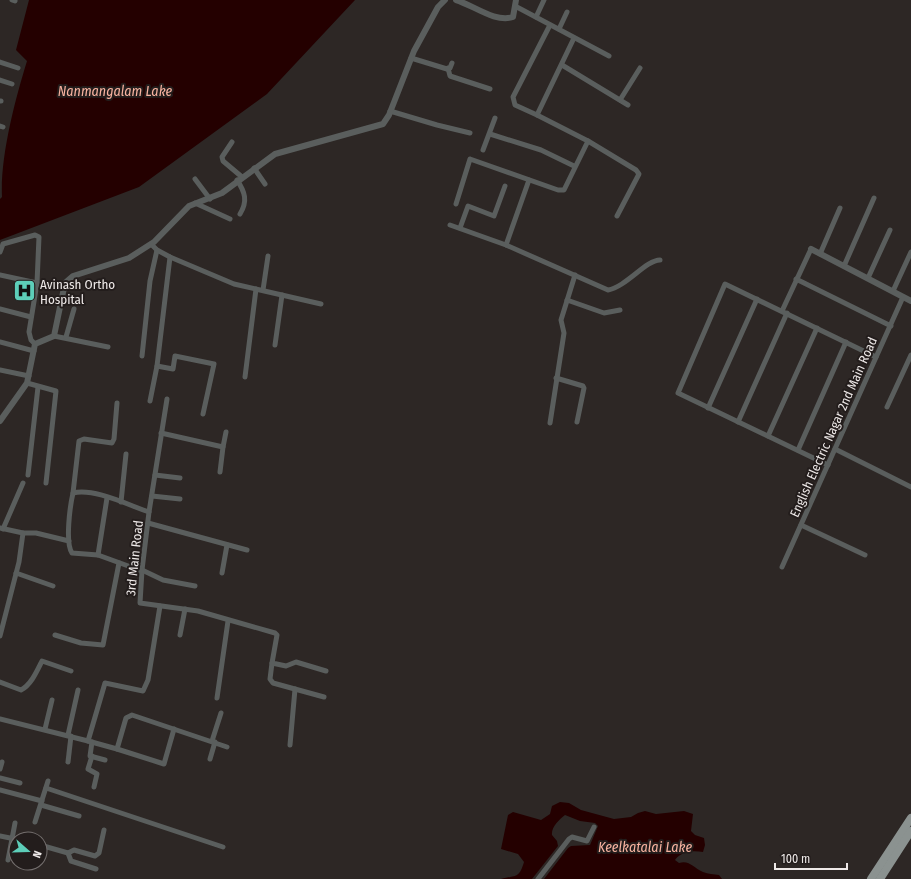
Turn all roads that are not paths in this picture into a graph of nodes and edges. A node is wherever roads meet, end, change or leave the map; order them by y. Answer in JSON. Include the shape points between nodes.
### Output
{"nodes":[{"id":1,"x":444,"y":0,"type":"edge"},
{"id":2,"x":456,"y":0,"type":"edge"},
{"id":3,"x":544,"y":0,"type":"edge"},
{"id":4,"x":464,"y":1,"type":"edge"},
{"id":5,"x":515,"y":3,"type":"edge"},
{"id":6,"x":567,"y":12,"type":"dead end"},
{"id":7,"x":536,"y":17,"type":"junction"},
{"id":8,"x":550,"y":25,"type":"junction"},
{"id":9,"x":559,"y":29,"type":"junction"},
{"id":10,"x":574,"y":38,"type":"junction"},
{"id":11,"x":609,"y":56,"type":"dead end"},
{"id":12,"x":411,"y":58,"type":"junction"},
{"id":13,"x":0,"y":62,"type":"edge"},
{"id":14,"x":452,"y":63,"type":"dead end"},
{"id":15,"x":562,"y":65,"type":"junction"},
{"id":16,"x":18,"y":68,"type":"dead end"},
{"id":17,"x":448,"y":68,"type":"junction"},
{"id":18,"x":640,"y":68,"type":"dead end"},
{"id":19,"x":0,"y":80,"type":"edge"},
{"id":20,"x":12,"y":84,"type":"dead end"},
{"id":21,"x":490,"y":88,"type":"dead end"},
{"id":22,"x":620,"y":100,"type":"junction"},
{"id":23,"x":628,"y":104,"type":"dead end"},
{"id":24,"x":390,"y":111,"type":"junction"},
{"id":25,"x":537,"y":114,"type":"junction"},
{"id":26,"x":495,"y":118,"type":"dead end"},
{"id":27,"x":470,"y":133,"type":"dead end"},
{"id":28,"x":490,"y":134,"type":"junction"},
{"id":29,"x":588,"y":141,"type":"junction"},
{"id":30,"x":232,"y":142,"type":"dead end"},
{"id":31,"x":483,"y":150,"type":"dead end"},
{"id":32,"x":574,"y":166,"type":"junction"},
{"id":33,"x":254,"y":168,"type":"junction"},
{"id":34,"x":195,"y":178,"type":"dead end"},
{"id":35,"x":240,"y":179,"type":"junction"},
{"id":36,"x":528,"y":180,"type":"junction"},
{"id":37,"x":265,"y":184,"type":"dead end"},
{"id":38,"x":504,"y":186,"type":"dead end"},
{"id":39,"x":874,"y":198,"type":"dead end"},
{"id":40,"x":210,"y":199,"type":"junction"},
{"id":41,"x":195,"y":203,"type":"junction"},
{"id":42,"x":456,"y":204,"type":"dead end"},
{"id":43,"x":840,"y":208,"type":"dead end"},
{"id":44,"x":240,"y":214,"type":"dead end"},
{"id":45,"x":617,"y":216,"type":"dead end"},
{"id":46,"x":230,"y":219,"type":"dead end"},
{"id":47,"x":450,"y":225,"type":"dead end"},
{"id":48,"x":460,"y":228,"type":"junction"},
{"id":49,"x":890,"y":230,"type":"dead end"},
{"id":50,"x":152,"y":244,"type":"junction"},
{"id":51,"x":506,"y":245,"type":"junction"},
{"id":52,"x":811,"y":249,"type":"joint"},
{"id":53,"x":157,"y":250,"type":"junction"},
{"id":54,"x":0,"y":252,"type":"edge"},
{"id":55,"x":911,"y":252,"type":"edge"},
{"id":56,"x":820,"y":254,"type":"junction"},
{"id":57,"x":268,"y":256,"type":"dead end"},
{"id":58,"x":170,"y":257,"type":"junction"},
{"id":59,"x":660,"y":260,"type":"dead end"},
{"id":60,"x":844,"y":266,"type":"junction"},
{"id":61,"x":0,"y":275,"type":"edge"},
{"id":62,"x":575,"y":276,"type":"junction"},
{"id":63,"x":868,"y":278,"type":"junction"},
{"id":64,"x":796,"y":280,"type":"junction"},
{"id":65,"x":36,"y":283,"type":"junction"},
{"id":66,"x":256,"y":289,"type":"junction"},
{"id":67,"x":263,"y":290,"type":"junction"},
{"id":68,"x":893,"y":291,"type":"junction"},
{"id":69,"x":282,"y":295,"type":"junction"},
{"id":70,"x":903,"y":297,"type":"junction"},
{"id":71,"x":757,"y":299,"type":"junction"},
{"id":72,"x":567,"y":300,"type":"junction"},
{"id":73,"x":911,"y":301,"type":"edge"},
{"id":74,"x":320,"y":304,"type":"dead end"},
{"id":75,"x":0,"y":309,"type":"edge"},
{"id":76,"x":74,"y":309,"type":"dead end"},
{"id":77,"x":620,"y":310,"type":"dead end"},
{"id":78,"x":784,"y":312,"type":"junction"},
{"id":79,"x":31,"y":317,"type":"junction"},
{"id":80,"x":890,"y":326,"type":"junction"},
{"id":81,"x":817,"y":328,"type":"junction"},
{"id":82,"x":54,"y":336,"type":"junction"},
{"id":83,"x":66,"y":337,"type":"junction"},
{"id":84,"x":0,"y":342,"type":"edge"},
{"id":85,"x":846,"y":342,"type":"junction"},
{"id":86,"x":36,"y":344,"type":"junction"},
{"id":87,"x":275,"y":345,"type":"dead end"},
{"id":88,"x":108,"y":347,"type":"dead end"},
{"id":89,"x":34,"y":351,"type":"junction"},
{"id":90,"x":911,"y":355,"type":"edge"},
{"id":91,"x":142,"y":356,"type":"dead end"},
{"id":92,"x":876,"y":357,"type":"junction"},
{"id":93,"x":157,"y":366,"type":"junction"},
{"id":94,"x":0,"y":370,"type":"edge"},
{"id":95,"x":29,"y":376,"type":"junction"},
{"id":96,"x":245,"y":377,"type":"dead end"},
{"id":97,"x":556,"y":378,"type":"junction"},
{"id":98,"x":27,"y":383,"type":"junction"},
{"id":99,"x":38,"y":387,"type":"junction"},
{"id":100,"x":167,"y":399,"type":"dead end"},
{"id":101,"x":150,"y":401,"type":"dead end"},
{"id":102,"x":117,"y":403,"type":"dead end"},
{"id":103,"x":887,"y":407,"type":"dead end"},
{"id":104,"x":708,"y":408,"type":"junction"},
{"id":105,"x":203,"y":414,"type":"dead end"},
{"id":106,"x":0,"y":421,"type":"edge"},
{"id":107,"x":577,"y":422,"type":"dead end"},
{"id":108,"x":738,"y":422,"type":"junction"},
{"id":109,"x":550,"y":423,"type":"dead end"},
{"id":110,"x":226,"y":432,"type":"dead end"},
{"id":111,"x":161,"y":433,"type":"junction"},
{"id":112,"x":768,"y":436,"type":"junction"},
{"id":113,"x":223,"y":447,"type":"junction"},
{"id":114,"x":835,"y":449,"type":"junction"},
{"id":115,"x":798,"y":450,"type":"junction"},
{"id":116,"x":126,"y":454,"type":"dead end"},
{"id":117,"x":828,"y":465,"type":"junction"},
{"id":118,"x":220,"y":472,"type":"dead end"},
{"id":119,"x":28,"y":475,"type":"dead end"},
{"id":120,"x":155,"y":475,"type":"junction"},
{"id":121,"x":180,"y":478,"type":"dead end"},
{"id":122,"x":23,"y":483,"type":"dead end"},
{"id":123,"x":46,"y":483,"type":"dead end"},
{"id":124,"x":911,"y":487,"type":"edge"},
{"id":125,"x":73,"y":493,"type":"junction"},
{"id":126,"x":152,"y":496,"type":"junction"},
{"id":127,"x":107,"y":498,"type":"junction"},
{"id":128,"x":180,"y":499,"type":"dead end"},
{"id":129,"x":121,"y":502,"type":"junction"},
{"id":130,"x":149,"y":512,"type":"junction"},
{"id":131,"x":148,"y":523,"type":"junction"},
{"id":132,"x":801,"y":525,"type":"junction"},
{"id":133,"x":2,"y":529,"type":"edge"},
{"id":134,"x":22,"y":533,"type":"junction"},
{"id":135,"x":69,"y":541,"type":"junction"},
{"id":136,"x":227,"y":544,"type":"junction"},
{"id":137,"x":247,"y":550,"type":"dead end"},
{"id":138,"x":98,"y":555,"type":"junction"},
{"id":139,"x":865,"y":555,"type":"dead end"},
{"id":140,"x":119,"y":563,"type":"junction"},
{"id":141,"x":782,"y":567,"type":"dead end"},
{"id":142,"x":142,"y":570,"type":"junction"},
{"id":143,"x":16,"y":573,"type":"junction"},
{"id":144,"x":222,"y":573,"type":"dead end"},
{"id":145,"x":53,"y":586,"type":"dead end"},
{"id":146,"x":194,"y":586,"type":"dead end"},
{"id":147,"x":160,"y":606,"type":"junction"},
{"id":148,"x":185,"y":609,"type":"junction"},
{"id":149,"x":228,"y":621,"type":"junction"},
{"id":150,"x":55,"y":635,"type":"dead end"},
{"id":151,"x":180,"y":635,"type":"dead end"},
{"id":152,"x":0,"y":636,"type":"edge"},
{"id":153,"x":272,"y":663,"type":"junction"},
{"id":154,"x":71,"y":671,"type":"dead end"},
{"id":155,"x":326,"y":671,"type":"dead end"},
{"id":156,"x":0,"y":682,"type":"edge"},
{"id":157,"x":295,"y":689,"type":"junction"},
{"id":158,"x":78,"y":690,"type":"dead end"},
{"id":159,"x":324,"y":697,"type":"dead end"},
{"id":160,"x":217,"y":698,"type":"dead end"},
{"id":161,"x":52,"y":700,"type":"dead end"},
{"id":162,"x":221,"y":712,"type":"dead end"},
{"id":163,"x":0,"y":719,"type":"edge"},
{"id":164,"x":45,"y":729,"type":"junction"},
{"id":165,"x":174,"y":729,"type":"junction"},
{"id":166,"x":69,"y":736,"type":"junction"},
{"id":167,"x":90,"y":741,"type":"junction"},
{"id":168,"x":213,"y":742,"type":"junction"},
{"id":169,"x":290,"y":744,"type":"dead end"},
{"id":170,"x":227,"y":747,"type":"dead end"},
{"id":171,"x":117,"y":749,"type":"junction"},
{"id":172,"x":92,"y":756,"type":"junction"},
{"id":173,"x":210,"y":759,"type":"dead end"},
{"id":174,"x":105,"y":760,"type":"dead end"},
{"id":175,"x":2,"y":762,"type":"dead end"},
{"id":176,"x":68,"y":762,"type":"dead end"},
{"id":177,"x":0,"y":769,"type":"edge"},
{"id":178,"x":0,"y":778,"type":"edge"},
{"id":179,"x":48,"y":781,"type":"dead end"},
{"id":180,"x":20,"y":783,"type":"dead end"},
{"id":181,"x":94,"y":787,"type":"dead end"},
{"id":182,"x":46,"y":788,"type":"junction"},
{"id":183,"x":0,"y":790,"type":"edge"},
{"id":184,"x":41,"y":803,"type":"junction"},
{"id":185,"x":80,"y":816,"type":"dead end"},
{"id":186,"x":911,"y":818,"type":"edge"},
{"id":187,"x":35,"y":822,"type":"dead end"},
{"id":188,"x":15,"y":823,"type":"dead end"},
{"id":189,"x":594,"y":827,"type":"dead end"},
{"id":190,"x":104,"y":830,"type":"dead end"},
{"id":191,"x":14,"y":831,"type":"edge"},
{"id":192,"x":911,"y":831,"type":"edge"},
{"id":193,"x":48,"y":847,"type":"edge"},
{"id":194,"x":223,"y":847,"type":"dead end"},
{"id":195,"x":68,"y":853,"type":"junction"},
{"id":196,"x":96,"y":868,"type":"dead end"},
{"id":197,"x":538,"y":879,"type":"edge"},
{"id":198,"x":871,"y":879,"type":"edge"},
{"id":199,"x":880,"y":879,"type":"edge"}],
"edges":[{"from":1,"to":12,"type":"street"},
{"from":2,"to":4,"type":"street"},
{"from":3,"to":7,"type":"street"},
{"from":4,"to":5,"type":"street","via":[[507,19],[512,17]]},
{"from":5,"to":7,"type":"street"},
{"from":6,"to":9,"type":"street"},
{"from":7,"to":8,"type":"street"},
{"from":8,"to":9,"type":"street"},
{"from":8,"to":25,"type":"street","via":[[513,97],[515,104]]},
{"from":9,"to":10,"type":"street"},
{"from":10,"to":11,"type":"street"},
{"from":10,"to":15,"type":"street"},
{"from":12,"to":17,"type":"street"},
{"from":12,"to":24,"type":"street"},
{"from":13,"to":16,"type":"street"},
{"from":14,"to":17,"type":"street"},
{"from":15,"to":22,"type":"street"},
{"from":15,"to":25,"type":"street"},
{"from":17,"to":21,"type":"street","via":[[450,76]]},
{"from":18,"to":22,"type":"street"},
{"from":19,"to":20,"type":"street"},
{"from":22,"to":23,"type":"street"},
{"from":24,"to":27,"type":"street","via":[[437,126]]},
{"from":24,"to":33,"type":"street","via":[[383,124],[282,151]]},
{"from":25,"to":29,"type":"street"},
{"from":26,"to":28,"type":"street"},
{"from":28,"to":31,"type":"street"},
{"from":28,"to":32,"type":"street","via":[[541,150]]},
{"from":29,"to":32,"type":"street"},
{"from":29,"to":45,"type":"street","via":[[639,174]]},
{"from":30,"to":35,"type":"street","via":[[222,157]]},
{"from":32,"to":36,"type":"street","via":[[564,190]]},
{"from":33,"to":35,"type":"street"},
{"from":33,"to":37,"type":"street"},
{"from":34,"to":40,"type":"street"},
{"from":35,"to":40,"type":"street"},
{"from":35,"to":44,"type":"street","via":[[245,197]]},
{"from":36,"to":42,"type":"street","via":[[470,159]]},
{"from":36,"to":51,"type":"street"},
{"from":38,"to":48,"type":"street","via":[[494,216],[468,206]]},
{"from":39,"to":60,"type":"street"},
{"from":40,"to":41,"type":"street"},
{"from":41,"to":46,"type":"street"},
{"from":41,"to":50,"type":"street"},
{"from":43,"to":56,"type":"street"},
{"from":47,"to":48,"type":"street"},
{"from":48,"to":51,"type":"street"},
{"from":49,"to":63,"type":"street"},
{"from":50,"to":53,"type":"street"},
{"from":50,"to":82,"type":"street","via":[[129,258],[73,276],[66,283]]},
{"from":51,"to":62,"type":"street"},
{"from":52,"to":56,"type":"street"},
{"from":52,"to":64,"type":"street"},
{"from":53,"to":58,"type":"street"},
{"from":53,"to":91,"type":"street","via":[[150,281]]},
{"from":54,"to":65,"type":"street","via":[[3,244],[38,236]]},
{"from":55,"to":68,"type":"street"},
{"from":56,"to":60,"type":"street"},
{"from":57,"to":67,"type":"street"},
{"from":58,"to":66,"type":"street","via":[[229,282]]},
{"from":58,"to":93,"type":"street"},
{"from":59,"to":62,"type":"street","via":[[651,262],[614,288],[602,288]]},
{"from":60,"to":63,"type":"street"},
{"from":61,"to":65,"type":"street"},
{"from":62,"to":72,"type":"street"},
{"from":63,"to":68,"type":"street"},
{"from":64,"to":78,"type":"street"},
{"from":64,"to":80,"type":"street"},
{"from":65,"to":79,"type":"street"},
{"from":66,"to":67,"type":"street"},
{"from":66,"to":96,"type":"street"},
{"from":67,"to":69,"type":"street"},
{"from":68,"to":70,"type":"street"},
{"from":69,"to":74,"type":"street"},
{"from":69,"to":87,"type":"street"},
{"from":70,"to":73,"type":"street"},
{"from":70,"to":80,"type":"street","name":"English Electric Nagar 2nd Main Road"},
{"from":71,"to":78,"type":"street"},
{"from":71,"to":104,"type":"street"},
{"from":71,"to":104,"type":"street","via":[[725,284],[678,393]]},
{"from":72,"to":77,"type":"street","via":[[604,313]]},
{"from":72,"to":97,"type":"street","via":[[560,323],[564,333]]},
{"from":75,"to":79,"type":"street"},
{"from":76,"to":83,"type":"street"},
{"from":78,"to":81,"type":"street"},
{"from":78,"to":108,"type":"street"},
{"from":79,"to":86,"type":"street","via":[[30,337]]},
{"from":80,"to":92,"type":"street","name":"English Electric Nagar 2nd Main Road"},
{"from":81,"to":85,"type":"street"},
{"from":81,"to":112,"type":"street"},
{"from":82,"to":83,"type":"street"},
{"from":82,"to":86,"type":"street"},
{"from":83,"to":88,"type":"street"},
{"from":84,"to":89,"type":"street"},
{"from":85,"to":92,"type":"street"},
{"from":85,"to":115,"type":"street"},
{"from":86,"to":89,"type":"street"},
{"from":89,"to":95,"type":"street"},
{"from":90,"to":103,"type":"street"},
{"from":92,"to":114,"type":"street","name":"English Electric Nagar 2nd Main Road"},
{"from":93,"to":101,"type":"street"},
{"from":93,"to":105,"type":"street","via":[[172,368],[175,356],[214,364]]},
{"from":94,"to":95,"type":"street"},
{"from":95,"to":98,"type":"street"},
{"from":97,"to":107,"type":"street","via":[[584,388]]},
{"from":97,"to":109,"type":"street"},
{"from":98,"to":99,"type":"street"},
{"from":98,"to":106,"type":"street"},
{"from":99,"to":119,"type":"street"},
{"from":99,"to":123,"type":"street","via":[[54,390],[56,393]]},
{"from":100,"to":111,"type":"street","name":"3rd Main Road"},
{"from":102,"to":125,"type":"street","via":[[112,443],[84,438],[79,441]]},
{"from":104,"to":108,"type":"street"},
{"from":108,"to":112,"type":"street"},
{"from":110,"to":113,"type":"street"},
{"from":111,"to":113,"type":"street"},
{"from":111,"to":120,"type":"street","name":"3rd Main Road"},
{"from":112,"to":115,"type":"street"},
{"from":113,"to":118,"type":"street"},
{"from":114,"to":117,"type":"street","name":"English Electric Nagar 2nd Main Road"},
{"from":114,"to":124,"type":"street"},
{"from":115,"to":117,"type":"street"},
{"from":116,"to":129,"type":"street"},
{"from":117,"to":132,"type":"street","name":"English Electric Nagar 2nd Main Road"},
{"from":120,"to":121,"type":"street"},
{"from":120,"to":126,"type":"street","name":"3rd Main Road"},
{"from":122,"to":133,"type":"street"},
{"from":125,"to":127,"type":"street","via":[[86,492]]},
{"from":125,"to":135,"type":"street"},
{"from":126,"to":128,"type":"street"},
{"from":126,"to":130,"type":"street","name":"3rd Main Road"},
{"from":127,"to":129,"type":"street"},
{"from":127,"to":138,"type":"street"},
{"from":129,"to":130,"type":"street"},
{"from":130,"to":131,"type":"street","name":"3rd Main Road"},
{"from":131,"to":136,"type":"street"},
{"from":131,"to":142,"type":"street","name":"3rd Main Road"},
{"from":132,"to":139,"type":"street"},
{"from":132,"to":141,"type":"street","name":"English Electric Nagar 2nd Main Road"},
{"from":133,"to":134,"type":"street"},
{"from":134,"to":135,"type":"street","via":[[36,533]]},
{"from":134,"to":143,"type":"street"},
{"from":135,"to":138,"type":"street","via":[[72,553]]},
{"from":136,"to":137,"type":"street"},
{"from":136,"to":144,"type":"street"},
{"from":138,"to":140,"type":"street"},
{"from":140,"to":142,"type":"street"},
{"from":140,"to":150,"type":"street","via":[[103,645],[81,643]]},
{"from":142,"to":146,"type":"street","via":[[163,580]]},
{"from":142,"to":147,"type":"street","name":"3rd Main Road","via":[[140,603]]},
{"from":143,"to":145,"type":"street"},
{"from":143,"to":152,"type":"street"},
{"from":147,"to":148,"type":"street","name":"3rd Main Road"},
{"from":147,"to":167,"type":"street","via":[[145,689],[105,682]]},
{"from":148,"to":149,"type":"street","name":"3rd Main Road"},
{"from":148,"to":151,"type":"street"},
{"from":149,"to":153,"type":"street","name":"3rd Main Road","via":[[275,633]]},
{"from":149,"to":160,"type":"street"},
{"from":153,"to":155,"type":"street","via":[[286,666],[296,662]]},
{"from":153,"to":157,"type":"street","via":[[271,681]]},
{"from":154,"to":156,"type":"street","via":[[42,661],[25,688],[20,690]]},
{"from":157,"to":159,"type":"street"},
{"from":157,"to":169,"type":"street"},
{"from":158,"to":166,"type":"street"},
{"from":161,"to":164,"type":"street"},
{"from":162,"to":168,"type":"street"},
{"from":163,"to":164,"type":"street"},
{"from":164,"to":166,"type":"street"},
{"from":165,"to":168,"type":"street"},
{"from":165,"to":171,"type":"street","via":[[130,715],[126,718]]},
{"from":165,"to":171,"type":"street","via":[[164,764]]},
{"from":166,"to":167,"type":"street"},
{"from":166,"to":176,"type":"street"},
{"from":167,"to":171,"type":"street"},
{"from":167,"to":172,"type":"street"},
{"from":168,"to":170,"type":"street"},
{"from":168,"to":173,"type":"street"},
{"from":172,"to":174,"type":"street"},
{"from":172,"to":181,"type":"street","via":[[88,769],[97,774]]},
{"from":175,"to":177,"type":"street"},
{"from":178,"to":180,"type":"street"},
{"from":179,"to":182,"type":"street"},
{"from":182,"to":184,"type":"street"},
{"from":182,"to":194,"type":"street"},
{"from":183,"to":184,"type":"street"},
{"from":184,"to":185,"type":"street"},
{"from":184,"to":187,"type":"street"},
{"from":186,"to":198,"type":"main road"},
{"from":188,"to":191,"type":"street"},
{"from":189,"to":197,"type":"street","via":[[587,841],[572,837],[569,839]]},
{"from":190,"to":195,"type":"street","via":[[97,855],[74,850]]},
{"from":192,"to":199,"type":"main road"},
{"from":193,"to":195,"type":"street"},
{"from":195,"to":196,"type":"street","via":[[71,861]]}]}
